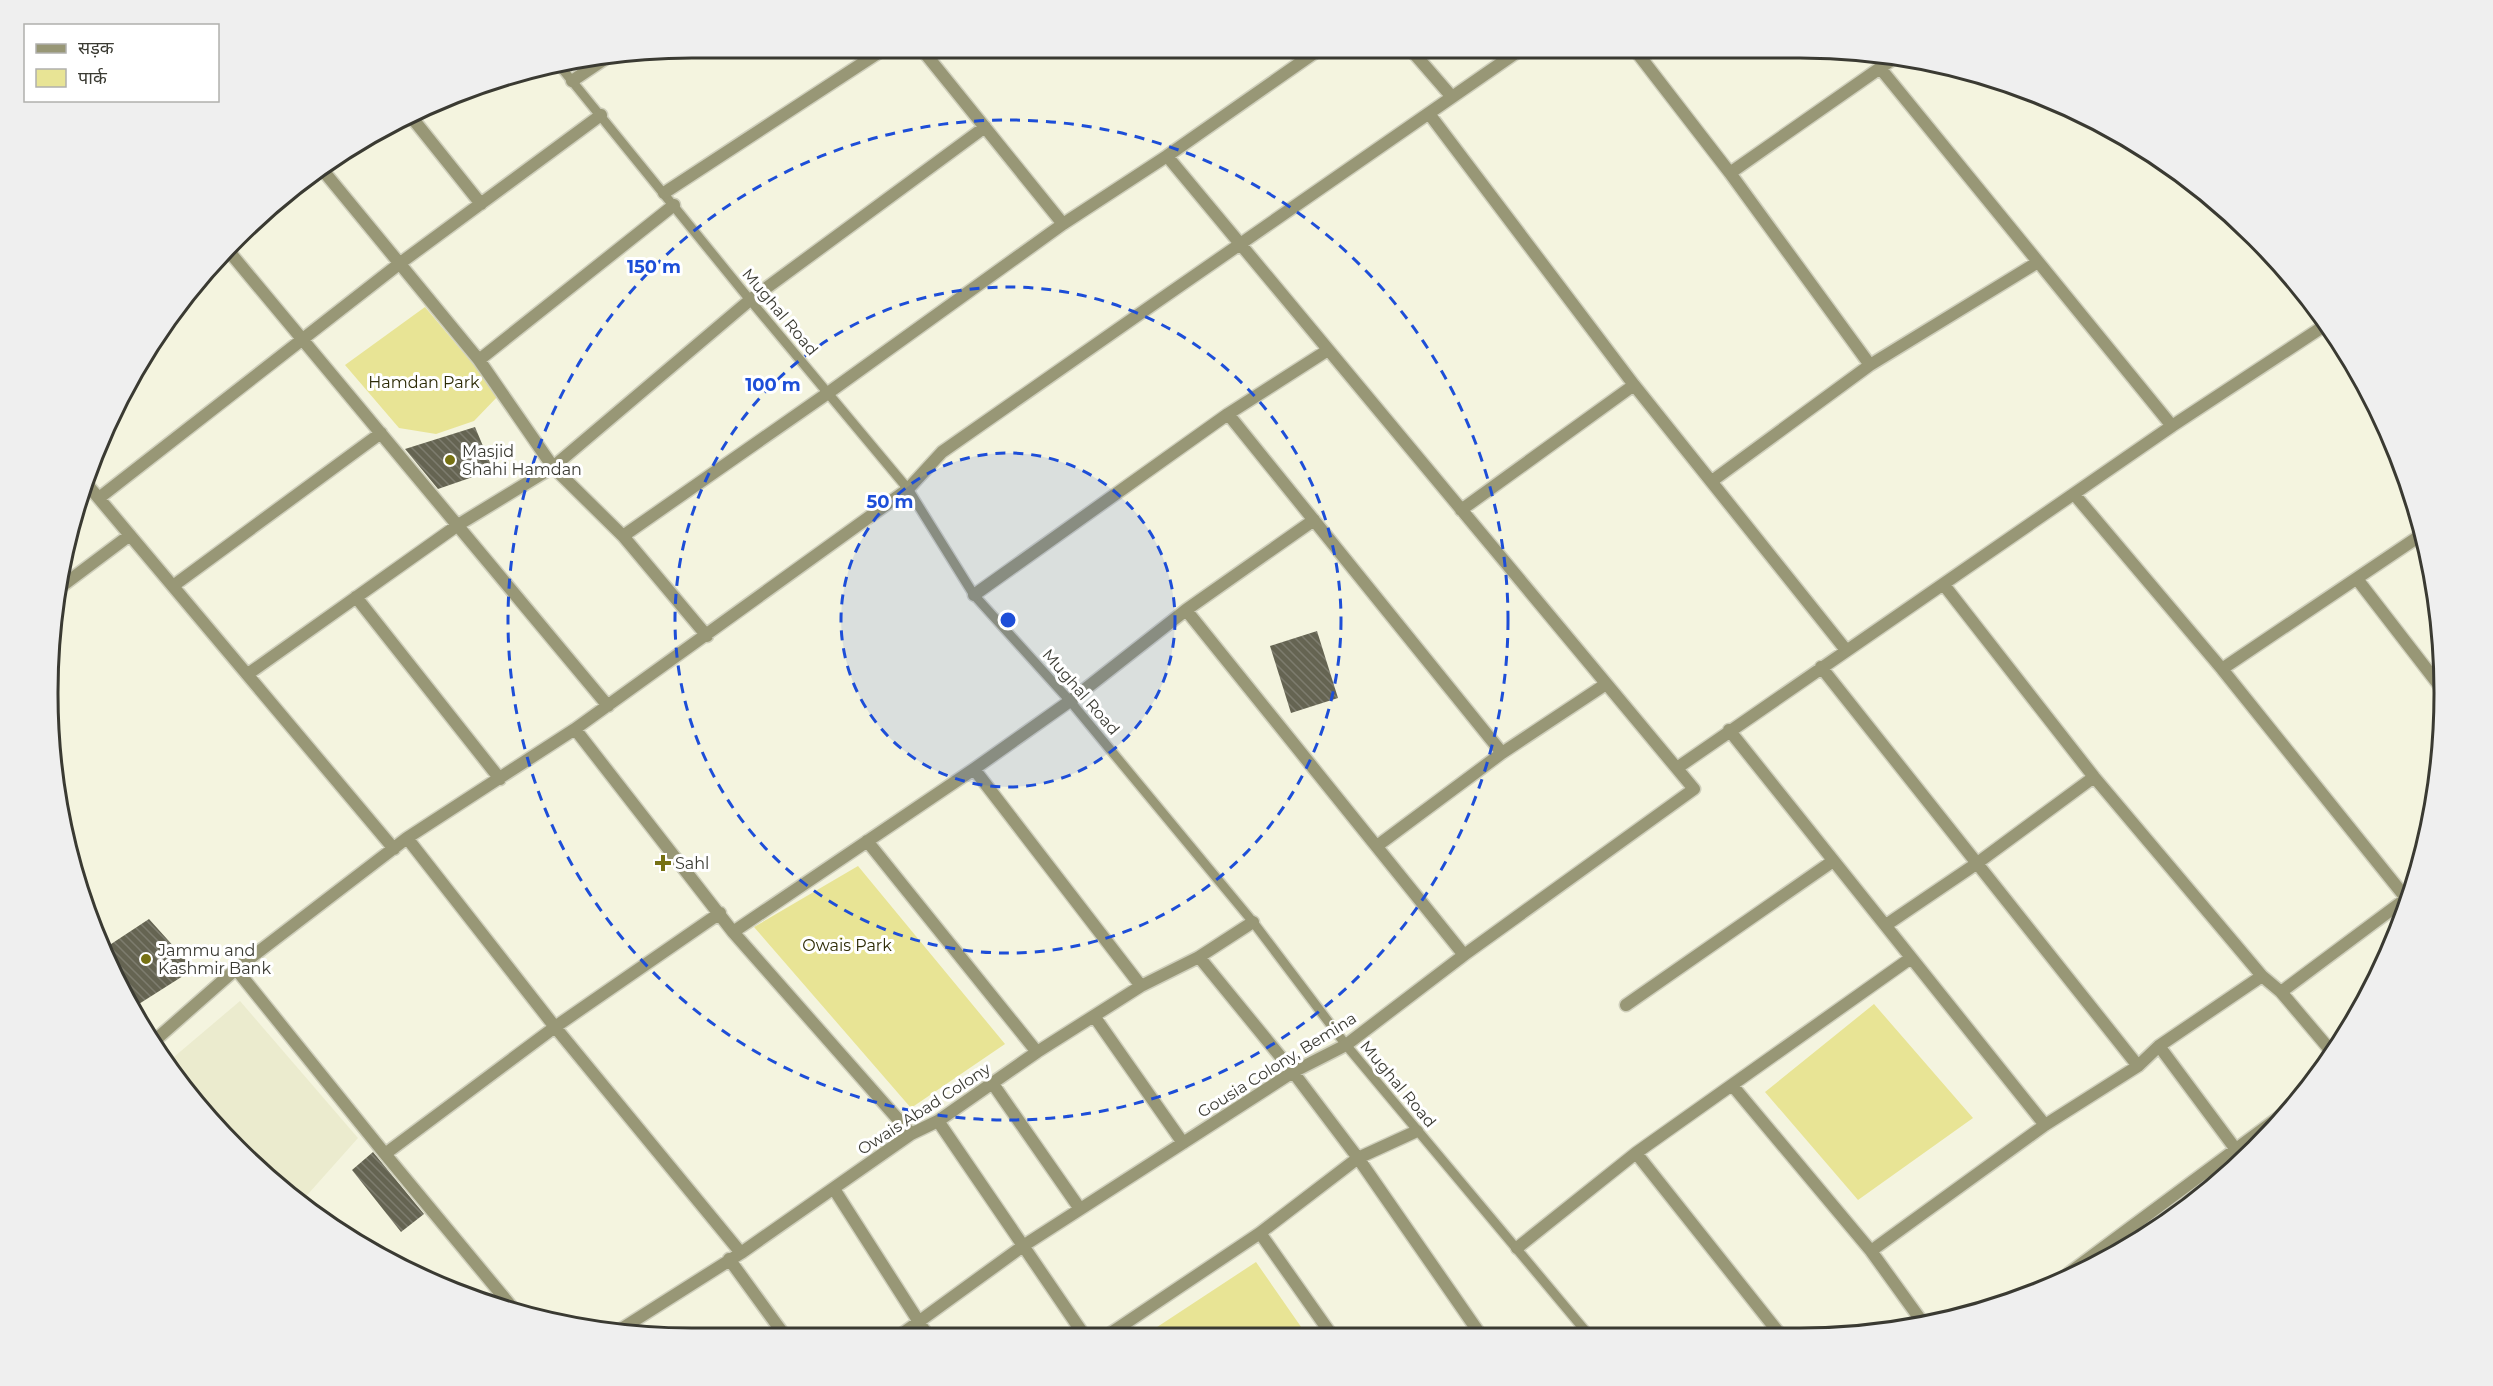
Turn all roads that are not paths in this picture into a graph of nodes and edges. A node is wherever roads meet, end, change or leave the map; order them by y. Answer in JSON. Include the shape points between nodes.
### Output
{"nodes":[{"id":1,"x":870,"y":58,"type":"edge"},
{"id":2,"x":929,"y":58,"type":"edge"},
{"id":3,"x":1307,"y":58,"type":"edge"},
{"id":4,"x":1418,"y":58,"type":"edge"},
{"id":5,"x":1508,"y":58,"type":"edge"},
{"id":6,"x":1641,"y":58,"type":"edge"},
{"id":7,"x":1885,"y":64,"type":"edge"},
{"id":8,"x":593,"y":67,"type":"edge"},
{"id":9,"x":1880,"y":68,"type":"junction"},
{"id":10,"x":565,"y":72,"type":"edge"},
{"id":11,"x":572,"y":81,"type":"junction"},
{"id":12,"x":1452,"y":97,"type":"junction"},
{"id":13,"x":601,"y":115,"type":"junction"},
{"id":14,"x":1430,"y":115,"type":"junction"},
{"id":15,"x":416,"y":122,"type":"edge"},
{"id":16,"x":985,"y":127,"type":"junction"},
{"id":17,"x":1167,"y":156,"type":"junction"},
{"id":18,"x":1730,"y":173,"type":"junction"},
{"id":19,"x":327,"y":175,"type":"edge"},
{"id":20,"x":664,"y":193,"type":"junction"},
{"id":21,"x":481,"y":204,"type":"junction"},
{"id":22,"x":674,"y":205,"type":"junction"},
{"id":23,"x":1063,"y":224,"type":"junction"},
{"id":24,"x":1238,"y":244,"type":"junction"},
{"id":25,"x":233,"y":256,"type":"edge"},
{"id":26,"x":2038,"y":262,"type":"junction"},
{"id":27,"x":399,"y":264,"type":"junction"},
{"id":28,"x":750,"y":300,"type":"junction"},
{"id":29,"x":2319,"y":328,"type":"edge"},
{"id":30,"x":303,"y":339,"type":"junction"},
{"id":31,"x":1328,"y":350,"type":"junction"},
{"id":32,"x":479,"y":360,"type":"junction"},
{"id":33,"x":1870,"y":364,"type":"junction"},
{"id":34,"x":1634,"y":385,"type":"junction"},
{"id":35,"x":828,"y":393,"type":"junction"},
{"id":36,"x":1228,"y":414,"type":"junction"},
{"id":37,"x":2172,"y":426,"type":"junction"},
{"id":38,"x":381,"y":433,"type":"junction"},
{"id":39,"x":553,"y":467,"type":"junction"},
{"id":40,"x":1712,"y":481,"type":"junction"},
{"id":41,"x":908,"y":489,"type":"junction"},
{"id":42,"x":92,"y":490,"type":"edge"},
{"id":43,"x":2074,"y":494,"type":"junction"},
{"id":44,"x":99,"y":498,"type":"junction"},
{"id":45,"x":1461,"y":510,"type":"junction"},
{"id":46,"x":1314,"y":520,"type":"junction"},
{"id":47,"x":458,"y":525,"type":"junction"},
{"id":48,"x":130,"y":535,"type":"junction"},
{"id":49,"x":623,"y":536,"type":"junction"},
{"id":50,"x":2415,"y":539,"type":"edge"},
{"id":51,"x":2356,"y":579,"type":"junction"},
{"id":52,"x":69,"y":581,"type":"edge"},
{"id":53,"x":1944,"y":585,"type":"junction"},
{"id":54,"x":174,"y":586,"type":"junction"},
{"id":55,"x":974,"y":595,"type":"junction"},
{"id":56,"x":356,"y":597,"type":"junction"},
{"id":57,"x":1186,"y":610,"type":"junction"},
{"id":58,"x":707,"y":636,"type":"junction"},
{"id":59,"x":1846,"y":650,"type":"junction"},
{"id":60,"x":1821,"y":668,"type":"junction"},
{"id":61,"x":2222,"y":669,"type":"junction"},
{"id":62,"x":248,"y":674,"type":"junction"},
{"id":63,"x":2434,"y":678,"type":"edge"},
{"id":64,"x":1606,"y":684,"type":"junction"},
{"id":65,"x":1070,"y":701,"type":"junction"},
{"id":66,"x":608,"y":706,"type":"junction"},
{"id":67,"x":575,"y":729,"type":"junction"},
{"id":68,"x":1729,"y":730,"type":"junction"},
{"id":69,"x":1502,"y":753,"type":"junction"},
{"id":70,"x":1677,"y":768,"type":"junction"},
{"id":71,"x":974,"y":769,"type":"junction"},
{"id":72,"x":2094,"y":777,"type":"junction"},
{"id":73,"x":500,"y":779,"type":"junction"},
{"id":74,"x":408,"y":838,"type":"junction"},
{"id":75,"x":867,"y":841,"type":"junction"},
{"id":76,"x":1377,"y":846,"type":"junction"},
{"id":77,"x":394,"y":849,"type":"junction"},
{"id":78,"x":1833,"y":861,"type":"junction"},
{"id":79,"x":1976,"y":864,"type":"junction"},
{"id":80,"x":2403,"y":889,"type":"edge"},
{"id":81,"x":2398,"y":904,"type":"edge"},
{"id":82,"x":720,"y":913,"type":"junction"},
{"id":83,"x":1253,"y":922,"type":"junction"},
{"id":84,"x":1886,"y":925,"type":"junction"},
{"id":85,"x":733,"y":932,"type":"junction"},
{"id":86,"x":1464,"y":955,"type":"junction"},
{"id":87,"x":1199,"y":957,"type":"junction"},
{"id":88,"x":1911,"y":958,"type":"junction"},
{"id":89,"x":236,"y":969,"type":"junction"},
{"id":90,"x":2262,"y":976,"type":"junction"},
{"id":91,"x":1141,"y":986,"type":"junction"},
{"id":92,"x":2281,"y":992,"type":"junction"},
{"id":93,"x":1626,"y":1005,"type":"dead end"},
{"id":94,"x":1094,"y":1016,"type":"junction"},
{"id":95,"x":555,"y":1027,"type":"junction"},
{"id":96,"x":159,"y":1036,"type":"edge"},
{"id":97,"x":1346,"y":1045,"type":"junction"},
{"id":98,"x":2159,"y":1046,"type":"junction"},
{"id":99,"x":2327,"y":1047,"type":"edge"},
{"id":100,"x":1037,"y":1053,"type":"junction"},
{"id":101,"x":2138,"y":1066,"type":"junction"},
{"id":102,"x":1293,"y":1072,"type":"junction"},
{"id":103,"x":993,"y":1084,"type":"junction"},
{"id":104,"x":1732,"y":1085,"type":"junction"},
{"id":105,"x":938,"y":1121,"type":"junction"},
{"id":106,"x":2045,"y":1125,"type":"junction"},
{"id":107,"x":1417,"y":1131,"type":"junction"},
{"id":108,"x":911,"y":1134,"type":"junction"},
{"id":109,"x":2251,"y":1140,"type":"edge"},
{"id":110,"x":1183,"y":1143,"type":"junction"},
{"id":111,"x":2237,"y":1151,"type":"junction"},
{"id":112,"x":1636,"y":1153,"type":"junction"},
{"id":113,"x":385,"y":1154,"type":"junction"},
{"id":114,"x":1358,"y":1158,"type":"junction"},
{"id":115,"x":834,"y":1189,"type":"junction"},
{"id":116,"x":1080,"y":1209,"type":"junction"},
{"id":117,"x":1260,"y":1233,"type":"junction"},
{"id":118,"x":1023,"y":1246,"type":"junction"},
{"id":119,"x":1517,"y":1248,"type":"junction"},
{"id":120,"x":1871,"y":1251,"type":"junction"},
{"id":121,"x":2099,"y":1252,"type":"edge"},
{"id":122,"x":741,"y":1253,"type":"junction"},
{"id":123,"x":729,"y":1259,"type":"junction"},
{"id":124,"x":505,"y":1299,"type":"edge"},
{"id":125,"x":1918,"y":1316,"type":"edge"},
{"id":126,"x":917,"y":1321,"type":"junction"},
{"id":127,"x":629,"y":1324,"type":"edge"},
{"id":128,"x":779,"y":1328,"type":"edge"},
{"id":129,"x":909,"y":1328,"type":"edge"},
{"id":130,"x":922,"y":1328,"type":"edge"},
{"id":131,"x":1079,"y":1328,"type":"edge"},
{"id":132,"x":1118,"y":1328,"type":"edge"},
{"id":133,"x":1327,"y":1328,"type":"edge"},
{"id":134,"x":1476,"y":1328,"type":"edge"},
{"id":135,"x":1583,"y":1328,"type":"edge"},
{"id":136,"x":1775,"y":1328,"type":"edge"}],
"edges":[{"from":1,"to":20,"type":"street"},
{"from":2,"to":16,"type":"street"},
{"from":3,"to":17,"type":"street"},
{"from":4,"to":12,"type":"street"},
{"from":5,"to":12,"type":"street"},
{"from":6,"to":18,"type":"street"},
{"from":7,"to":9,"type":"street"},
{"from":8,"to":11,"type":"street"},
{"from":9,"to":18,"type":"street"},
{"from":9,"to":26,"type":"street"},
{"from":10,"to":11,"type":"lane","name":"Mughal Road"},
{"from":11,"to":13,"type":"lane","name":"Mughal Road"},
{"from":12,"to":14,"type":"street"},
{"from":13,"to":20,"type":"lane","name":"Mughal Road"},
{"from":13,"to":21,"type":"street"},
{"from":14,"to":24,"type":"street"},
{"from":14,"to":34,"type":"street"},
{"from":15,"to":21,"type":"street"},
{"from":16,"to":23,"type":"street"},
{"from":16,"to":28,"type":"street"},
{"from":17,"to":23,"type":"street"},
{"from":17,"to":24,"type":"street"},
{"from":18,"to":33,"type":"street"},
{"from":19,"to":27,"type":"street"},
{"from":20,"to":22,"type":"lane","name":"Mughal Road"},
{"from":21,"to":27,"type":"street"},
{"from":22,"to":28,"type":"lane","name":"Mughal Road"},
{"from":22,"to":32,"type":"street"},
{"from":23,"to":35,"type":"street"},
{"from":24,"to":31,"type":"street"},
{"from":24,"to":41,"type":"street","via":[[942,452]]},
{"from":25,"to":30,"type":"street"},
{"from":26,"to":33,"type":"street"},
{"from":26,"to":37,"type":"street"},
{"from":27,"to":30,"type":"street"},
{"from":27,"to":32,"type":"street"},
{"from":28,"to":35,"type":"lane","name":"Mughal Road"},
{"from":28,"to":39,"type":"street"},
{"from":29,"to":37,"type":"street"},
{"from":30,"to":38,"type":"street"},
{"from":30,"to":44,"type":"street"},
{"from":31,"to":36,"type":"street"},
{"from":31,"to":45,"type":"street"},
{"from":32,"to":39,"type":"street"},
{"from":33,"to":40,"type":"street"},
{"from":34,"to":40,"type":"street"},
{"from":34,"to":45,"type":"street"},
{"from":35,"to":41,"type":"lane","name":"Mughal Road"},
{"from":35,"to":49,"type":"street"},
{"from":36,"to":46,"type":"street"},
{"from":36,"to":55,"type":"street"},
{"from":37,"to":43,"type":"street"},
{"from":38,"to":47,"type":"street"},
{"from":38,"to":54,"type":"street"},
{"from":39,"to":47,"type":"street"},
{"from":39,"to":49,"type":"street"},
{"from":40,"to":59,"type":"street"},
{"from":41,"to":55,"type":"lane","name":"Mughal Road"},
{"from":41,"to":58,"type":"street"},
{"from":42,"to":44,"type":"street"},
{"from":43,"to":53,"type":"street"},
{"from":43,"to":61,"type":"street"},
{"from":44,"to":48,"type":"street"},
{"from":45,"to":64,"type":"street"},
{"from":46,"to":57,"type":"street"},
{"from":46,"to":69,"type":"street"},
{"from":47,"to":56,"type":"street"},
{"from":47,"to":66,"type":"street"},
{"from":48,"to":52,"type":"street"},
{"from":48,"to":54,"type":"street"},
{"from":49,"to":58,"type":"street"},
{"from":50,"to":51,"type":"street"},
{"from":51,"to":61,"type":"street"},
{"from":51,"to":63,"type":"street"},
{"from":53,"to":59,"type":"street"},
{"from":53,"to":72,"type":"street"},
{"from":54,"to":62,"type":"street"},
{"from":55,"to":65,"type":"lane","name":"Mughal Road"},
{"from":56,"to":62,"type":"street"},
{"from":56,"to":73,"type":"street"},
{"from":57,"to":65,"type":"street"},
{"from":57,"to":76,"type":"street"},
{"from":58,"to":66,"type":"street"},
{"from":59,"to":60,"type":"street"},
{"from":60,"to":68,"type":"street"},
{"from":60,"to":79,"type":"street"},
{"from":61,"to":80,"type":"street"},
{"from":62,"to":77,"type":"street"},
{"from":64,"to":69,"type":"street"},
{"from":64,"to":70,"type":"street"},
{"from":65,"to":71,"type":"street"},
{"from":65,"to":83,"type":"lane","name":"Mughal Road"},
{"from":66,"to":67,"type":"street"},
{"from":67,"to":73,"type":"street"},
{"from":67,"to":82,"type":"street"},
{"from":68,"to":70,"type":"street"},
{"from":68,"to":78,"type":"street"},
{"from":69,"to":76,"type":"street"},
{"from":70,"to":86,"type":"street","name":"Gousia Colony, Bemina","via":[[1694,789]]},
{"from":71,"to":75,"type":"street"},
{"from":71,"to":91,"type":"street"},
{"from":72,"to":79,"type":"street"},
{"from":72,"to":90,"type":"street"},
{"from":73,"to":74,"type":"street"},
{"from":74,"to":77,"type":"street"},
{"from":74,"to":95,"type":"street"},
{"from":75,"to":85,"type":"street"},
{"from":75,"to":100,"type":"street"},
{"from":76,"to":86,"type":"street"},
{"from":77,"to":89,"type":"street"},
{"from":78,"to":84,"type":"street"},
{"from":78,"to":93,"type":"street"},
{"from":79,"to":84,"type":"street"},
{"from":79,"to":101,"type":"street"},
{"from":81,"to":92,"type":"street"},
{"from":82,"to":85,"type":"street"},
{"from":82,"to":95,"type":"street"},
{"from":83,"to":87,"type":"street","name":"Owais Abad Colony"},
{"from":83,"to":97,"type":"lane","name":"Mughal Road"},
{"from":84,"to":88,"type":"street"},
{"from":85,"to":108,"type":"street"},
{"from":86,"to":97,"type":"street","name":"Gousia Colony, Bemina"},
{"from":87,"to":91,"type":"street","name":"Owais Abad Colony"},
{"from":87,"to":102,"type":"street"},
{"from":88,"to":104,"type":"street"},
{"from":88,"to":106,"type":"street"},
{"from":89,"to":96,"type":"street"},
{"from":89,"to":113,"type":"street"},
{"from":90,"to":92,"type":"street"},
{"from":90,"to":98,"type":"street"},
{"from":91,"to":94,"type":"street","name":"Owais Abad Colony"},
{"from":92,"to":99,"type":"street"},
{"from":94,"to":100,"type":"street","name":"Owais Abad Colony"},
{"from":94,"to":110,"type":"street"},
{"from":95,"to":113,"type":"street"},
{"from":95,"to":122,"type":"street"},
{"from":97,"to":102,"type":"street","name":"Gousia Colony, Bemina"},
{"from":97,"to":107,"type":"lane","name":"Mughal Road"},
{"from":98,"to":101,"type":"street"},
{"from":98,"to":111,"type":"street"},
{"from":100,"to":103,"type":"street","name":"Owais Abad Colony"},
{"from":101,"to":106,"type":"street"},
{"from":102,"to":110,"type":"street","name":"Gousia Colony, Bemina"},
{"from":102,"to":114,"type":"street"},
{"from":103,"to":105,"type":"street","name":"Owais Abad Colony"},
{"from":103,"to":116,"type":"street"},
{"from":104,"to":112,"type":"street"},
{"from":104,"to":120,"type":"street"},
{"from":105,"to":108,"type":"street","name":"Owais Abad Colony"},
{"from":105,"to":118,"type":"street"},
{"from":106,"to":120,"type":"street"},
{"from":107,"to":114,"type":"street"},
{"from":107,"to":119,"type":"lane","name":"Mughal Road"},
{"from":108,"to":115,"type":"street","name":"Owais Abad Colony"},
{"from":109,"to":111,"type":"street"},
{"from":110,"to":116,"type":"street","name":"Gousia Colony, Bemina"},
{"from":111,"to":121,"type":"street"},
{"from":112,"to":119,"type":"street"},
{"from":112,"to":136,"type":"street"},
{"from":113,"to":124,"type":"street"},
{"from":114,"to":117,"type":"street"},
{"from":114,"to":134,"type":"street"},
{"from":115,"to":122,"type":"street","name":"Owais Abad Colony"},
{"from":115,"to":126,"type":"street"},
{"from":116,"to":118,"type":"street","name":"Gousia Colony, Bemina"},
{"from":117,"to":132,"type":"street"},
{"from":117,"to":133,"type":"street"},
{"from":118,"to":126,"type":"street","name":"Gousia Colony, Bemina"},
{"from":118,"to":131,"type":"street"},
{"from":119,"to":135,"type":"lane","name":"Mughal Road"},
{"from":120,"to":125,"type":"street"},
{"from":122,"to":123,"type":"street","name":"Owais Abad Colony"},
{"from":123,"to":127,"type":"street","name":"Owais Abad Colony"},
{"from":123,"to":128,"type":"street"},
{"from":126,"to":129,"type":"street","name":"Gousia Colony, Bemina"},
{"from":126,"to":130,"type":"street"}]}
